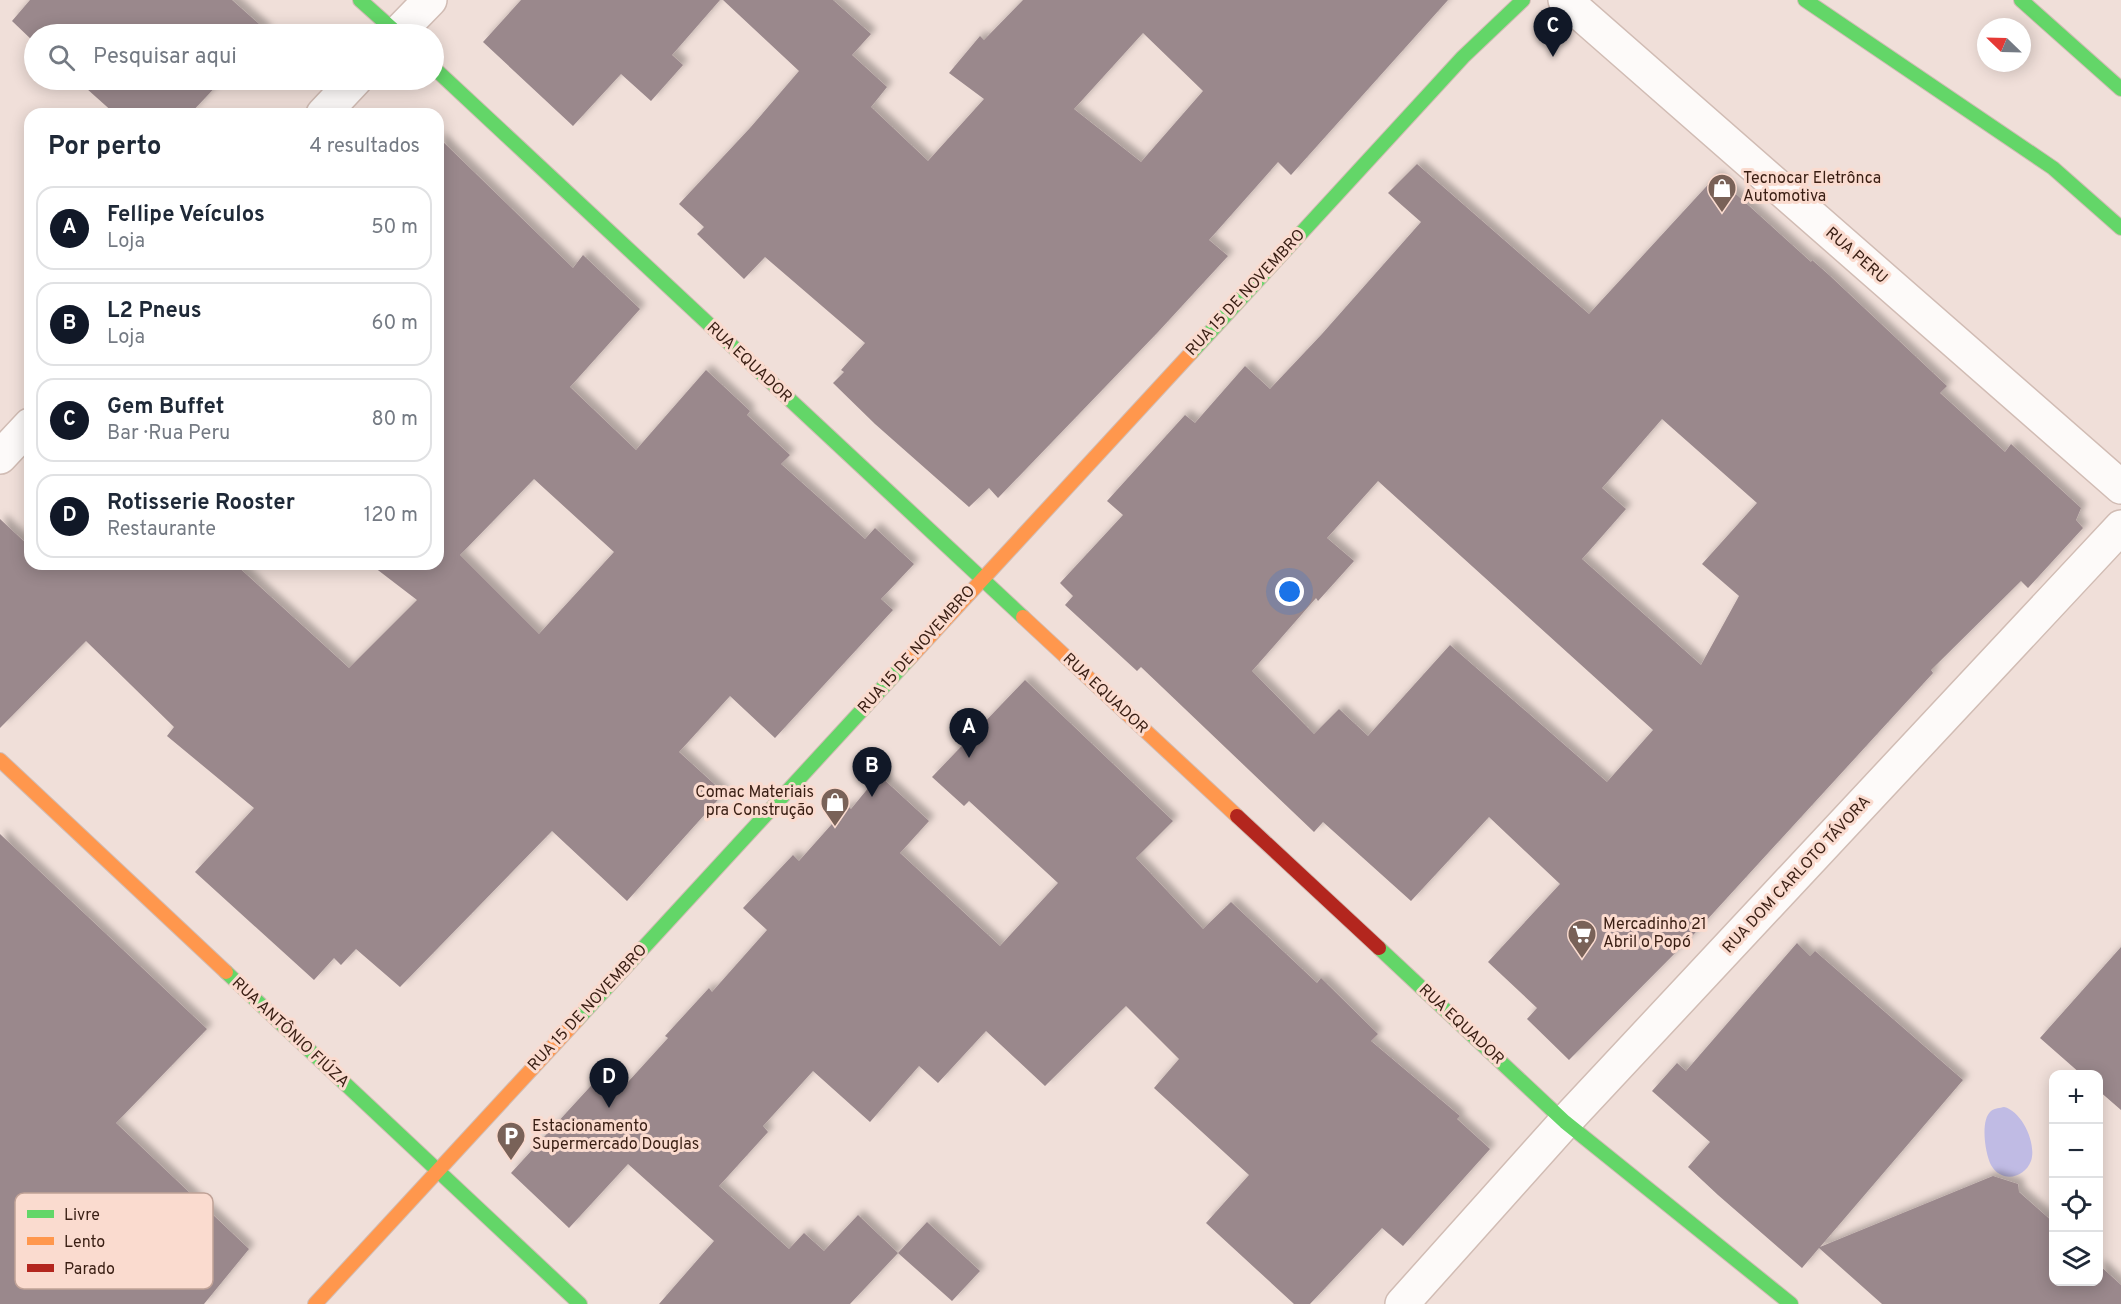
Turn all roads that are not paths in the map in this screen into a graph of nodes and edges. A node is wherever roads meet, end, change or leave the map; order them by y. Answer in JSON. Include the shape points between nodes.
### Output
{"nodes":[{"id":1,"x":360,"y":0,"type":"edge"},
{"id":2,"x":430,"y":0,"type":"edge"},
{"id":3,"x":1523,"y":0,"type":"edge"},
{"id":4,"x":1565,"y":0,"type":"edge"},
{"id":5,"x":1805,"y":0,"type":"edge"},
{"id":6,"x":2021,"y":0,"type":"edge"},
{"id":7,"x":387,"y":24,"type":"edge"},
{"id":8,"x":407,"y":24,"type":"edge"},
{"id":9,"x":444,"y":77,"type":"edge"},
{"id":10,"x":2121,"y":89,"type":"edge"},
{"id":11,"x":345,"y":90,"type":"edge"},
{"id":12,"x":328,"y":108,"type":"edge"},
{"id":13,"x":2121,"y":228,"type":"edge"},
{"id":14,"x":24,"y":431,"type":"edge"},
{"id":15,"x":0,"y":457,"type":"edge"},
{"id":16,"x":2121,"y":487,"type":"edge"},
{"id":17,"x":2121,"y":527,"type":"edge"},
{"id":18,"x":982,"y":579,"type":"junction"},
{"id":19,"x":0,"y":760,"type":"edge"},
{"id":20,"x":1565,"y":1122,"type":"junction"},
{"id":21,"x":437,"y":1171,"type":"junction"},
{"id":22,"x":315,"y":1304,"type":"edge"},
{"id":23,"x":580,"y":1304,"type":"edge"},
{"id":24,"x":1402,"y":1304,"type":"edge"},
{"id":25,"x":1791,"y":1304,"type":"edge"}],
"edges":[{"from":1,"to":7,"type":"street"},
{"from":2,"to":8,"type":"street"},
{"from":3,"to":18,"type":"street","name":"RUA 15 DE NOVEMBRO","via":[[1463,57]]},
{"from":4,"to":16,"type":"street","name":"RUA PERU"},
{"from":5,"to":13,"type":"street","via":[[2053,168]]},
{"from":6,"to":10,"type":"street"},
{"from":9,"to":18,"type":"street","name":"RUA EQUADOR"},
{"from":11,"to":12,"type":"street"},
{"from":14,"to":15,"type":"street"},
{"from":17,"to":20,"type":"street","name":"RUA DOM CARLOTO TÁVORA"},
{"from":18,"to":20,"type":"street","name":"RUA EQUADOR"},
{"from":18,"to":21,"type":"street","name":"RUA 15 DE NOVEMBRO"},
{"from":19,"to":21,"type":"street","name":"RUA ANTÔNIO FIÚZA"},
{"from":20,"to":24,"type":"street","name":"RUA DOM CARLOTO TÁVORA"},
{"from":20,"to":25,"type":"street","name":"RUA EQUADOR"},
{"from":21,"to":22,"type":"street","name":"RUA 15 DE NOVEMBRO"},
{"from":21,"to":23,"type":"street","name":"RUA ANTÔNIO FIÚZA"}]}
